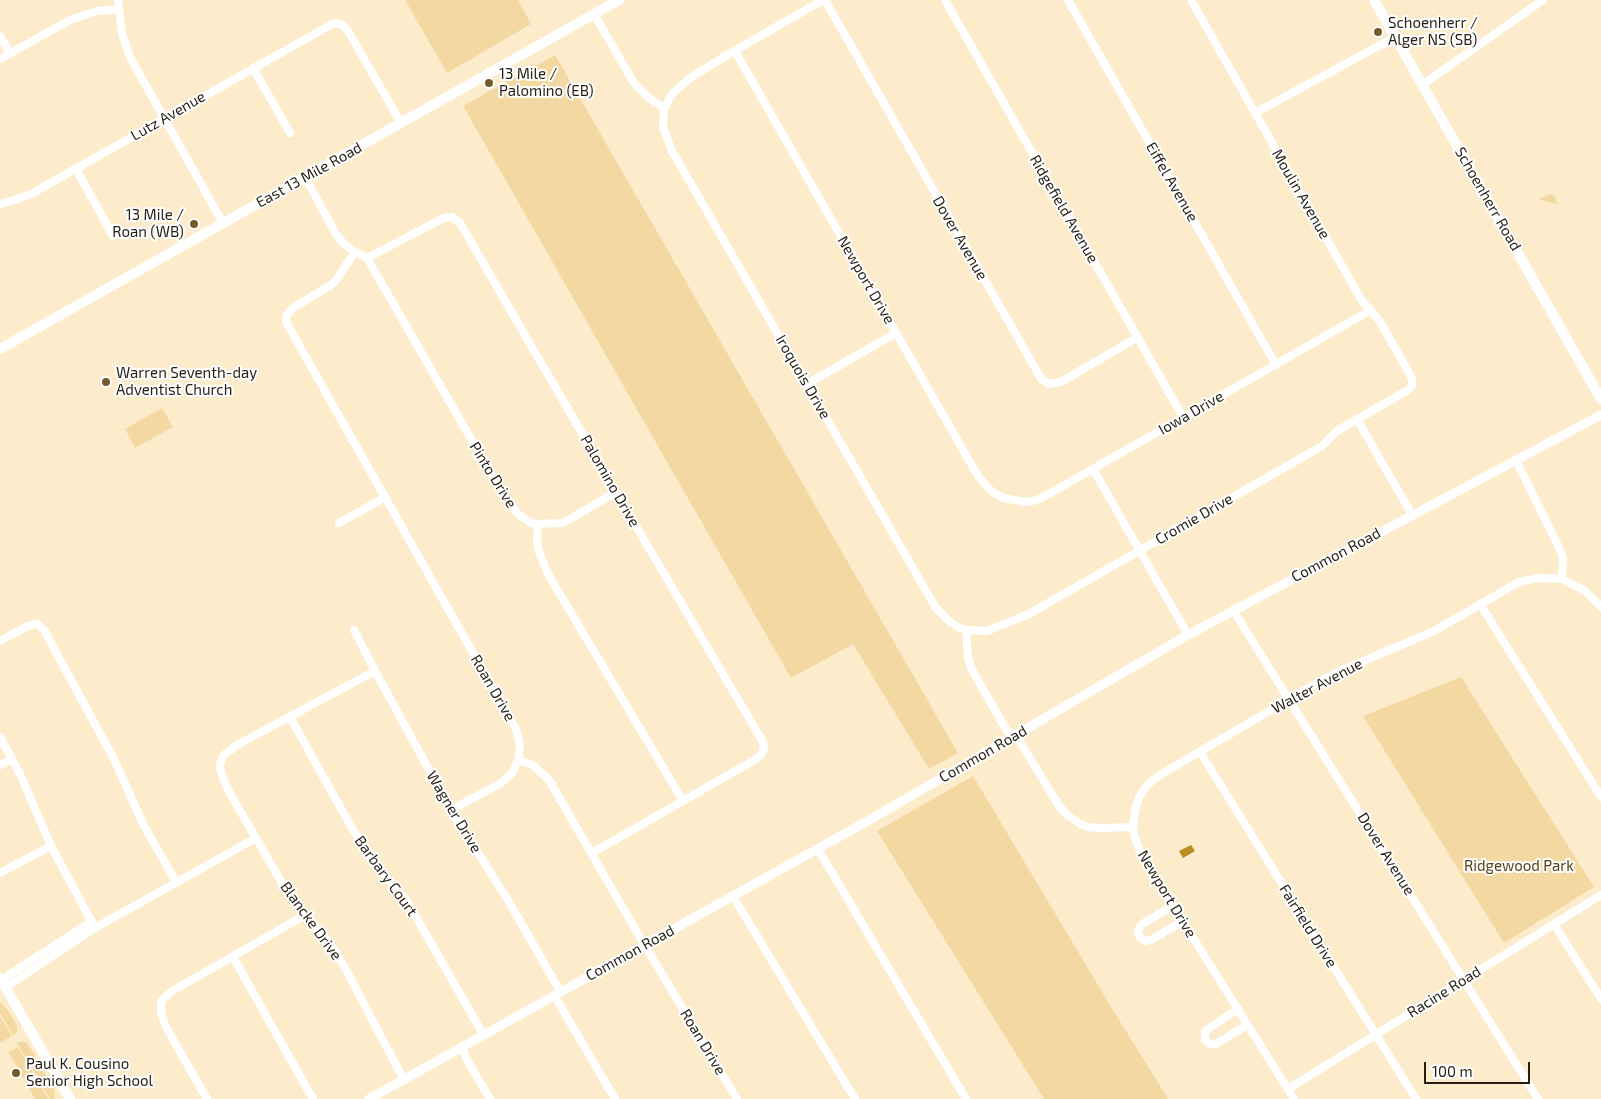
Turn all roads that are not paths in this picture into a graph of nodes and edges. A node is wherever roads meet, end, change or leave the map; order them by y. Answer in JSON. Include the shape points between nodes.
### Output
{"nodes":[{"id":1,"x":118,"y":0,"type":"edge"},
{"id":2,"x":619,"y":0,"type":"edge"},
{"id":3,"x":824,"y":0,"type":"edge"},
{"id":4,"x":945,"y":0,"type":"edge"},
{"id":5,"x":1068,"y":0,"type":"edge"},
{"id":6,"x":1191,"y":0,"type":"edge"},
{"id":7,"x":1374,"y":0,"type":"edge"},
{"id":8,"x":1543,"y":0,"type":"edge"},
{"id":9,"x":119,"y":9,"type":"junction"},
{"id":10,"x":594,"y":14,"type":"junction"},
{"id":11,"x":0,"y":36,"type":"edge"},
{"id":12,"x":1395,"y":37,"type":"junction"},
{"id":13,"x":735,"y":50,"type":"junction"},
{"id":14,"x":10,"y":54,"type":"junction"},
{"id":15,"x":0,"y":59,"type":"edge"},
{"id":16,"x":253,"y":68,"type":"junction"},
{"id":17,"x":1422,"y":85,"type":"junction"},
{"id":18,"x":664,"y":108,"type":"junction"},
{"id":19,"x":1255,"y":113,"type":"junction"},
{"id":20,"x":164,"y":118,"type":"junction"},
{"id":21,"x":401,"y":123,"type":"junction"},
{"id":22,"x":290,"y":133,"type":"dead end"},
{"id":23,"x":76,"y":169,"type":"junction"},
{"id":24,"x":304,"y":177,"type":"junction"},
{"id":25,"x":0,"y":204,"type":"edge"},
{"id":26,"x":223,"y":223,"type":"junction"},
{"id":27,"x":113,"y":236,"type":"dead end"},
{"id":28,"x":355,"y":252,"type":"junction"},
{"id":29,"x":368,"y":258,"type":"junction"},
{"id":30,"x":1371,"y":310,"type":"junction"},
{"id":31,"x":896,"y":333,"type":"junction"},
{"id":32,"x":1138,"y":337,"type":"junction"},
{"id":33,"x":0,"y":349,"type":"edge"},
{"id":34,"x":1276,"y":365,"type":"junction"},
{"id":35,"x":807,"y":384,"type":"junction"},
{"id":36,"x":1412,"y":386,"type":"joint"},
{"id":37,"x":1601,"y":399,"type":"edge"},
{"id":38,"x":1601,"y":414,"type":"edge"},
{"id":39,"x":1184,"y":417,"type":"junction"},
{"id":40,"x":1358,"y":419,"type":"junction"},
{"id":41,"x":1516,"y":460,"type":"junction"},
{"id":42,"x":1093,"y":469,"type":"junction"},
{"id":43,"x":616,"y":492,"type":"junction"},
{"id":44,"x":384,"y":498,"type":"junction"},
{"id":45,"x":1008,"y":500,"type":"joint"},
{"id":46,"x":1412,"y":515,"type":"junction"},
{"id":47,"x":339,"y":523,"type":"dead end"},
{"id":48,"x":538,"y":524,"type":"junction"},
{"id":49,"x":1140,"y":550,"type":"junction"},
{"id":50,"x":1562,"y":579,"type":"junction"},
{"id":51,"x":1480,"y":604,"type":"junction"},
{"id":52,"x":1601,"y":607,"type":"edge"},
{"id":53,"x":1233,"y":610,"type":"junction"},
{"id":54,"x":354,"y":630,"type":"dead end"},
{"id":55,"x":966,"y":630,"type":"junction"},
{"id":56,"x":1188,"y":635,"type":"junction"},
{"id":57,"x":0,"y":642,"type":"edge"},
{"id":58,"x":375,"y":671,"type":"junction"},
{"id":59,"x":1290,"y":700,"type":"junction"},
{"id":60,"x":290,"y":717,"type":"junction"},
{"id":61,"x":1014,"y":736,"type":"junction"},
{"id":62,"x":0,"y":737,"type":"edge"},
{"id":63,"x":1200,"y":752,"type":"junction"},
{"id":64,"x":12,"y":759,"type":"junction"},
{"id":65,"x":518,"y":760,"type":"junction"},
{"id":66,"x":0,"y":765,"type":"edge"},
{"id":67,"x":1601,"y":798,"type":"edge"},
{"id":68,"x":683,"y":801,"type":"junction"},
{"id":69,"x":452,"y":810,"type":"junction"},
{"id":70,"x":1133,"y":827,"type":"junction"},
{"id":71,"x":256,"y":838,"type":"junction"},
{"id":72,"x":51,"y":846,"type":"junction"},
{"id":73,"x":818,"y":849,"type":"junction"},
{"id":74,"x":592,"y":854,"type":"junction"},
{"id":75,"x":0,"y":873,"type":"edge"},
{"id":76,"x":176,"y":882,"type":"junction"},
{"id":77,"x":1601,"y":895,"type":"edge"},
{"id":78,"x":733,"y":896,"type":"junction"},
{"id":79,"x":1173,"y":905,"type":"junction"},
{"id":80,"x":305,"y":915,"type":"junction"},
{"id":81,"x":1183,"y":921,"type":"junction"},
{"id":82,"x":1554,"y":924,"type":"junction"},
{"id":83,"x":94,"y":925,"type":"junction"},
{"id":84,"x":644,"y":945,"type":"junction"},
{"id":85,"x":233,"y":957,"type":"junction"},
{"id":86,"x":1464,"y":980,"type":"junction"},
{"id":87,"x":2,"y":982,"type":"edge"},
{"id":88,"x":557,"y":993,"type":"junction"},
{"id":89,"x":1601,"y":998,"type":"edge"},
{"id":90,"x":1238,"y":1009,"type":"junction"},
{"id":91,"x":1248,"y":1025,"type":"junction"},
{"id":92,"x":483,"y":1034,"type":"junction"},
{"id":93,"x":1376,"y":1035,"type":"junction"},
{"id":94,"x":462,"y":1046,"type":"junction"},
{"id":95,"x":404,"y":1080,"type":"junction"},
{"id":96,"x":1288,"y":1089,"type":"junction"},
{"id":97,"x":70,"y":1099,"type":"edge"},
{"id":98,"x":207,"y":1099,"type":"edge"},
{"id":99,"x":312,"y":1099,"type":"edge"},
{"id":100,"x":369,"y":1099,"type":"edge"},
{"id":101,"x":490,"y":1099,"type":"edge"},
{"id":102,"x":615,"y":1099,"type":"edge"},
{"id":103,"x":737,"y":1099,"type":"edge"},
{"id":104,"x":855,"y":1099,"type":"edge"},
{"id":105,"x":966,"y":1099,"type":"edge"},
{"id":106,"x":1294,"y":1099,"type":"edge"},
{"id":107,"x":1416,"y":1099,"type":"edge"},
{"id":108,"x":1538,"y":1099,"type":"edge"}],
"edges":[{"from":1,"to":9,"type":"street"},
{"from":2,"to":10,"type":"main road","name":"East 13 Mile Road"},
{"from":3,"to":13,"type":"street"},
{"from":3,"to":32,"type":"street","name":"Dover Avenue","via":[[1042,380],[1049,384],[1061,382]]},
{"from":4,"to":32,"type":"street","name":"Ridgefield Avenue"},
{"from":5,"to":34,"type":"street","name":"Eiffel Avenue"},
{"from":6,"to":19,"type":"street","name":"Moulin Avenue"},
{"from":7,"to":12,"type":"main road","name":"Schoenherr Road"},
{"from":8,"to":17,"type":"street"},
{"from":9,"to":14,"type":"street","via":[[97,11],[70,20]]},
{"from":9,"to":20,"type":"street","via":[[122,34],[129,53]]},
{"from":10,"to":18,"type":"street","via":[[634,83]]},
{"from":10,"to":21,"type":"main road","name":"East 13 Mile Road"},
{"from":11,"to":14,"type":"street"},
{"from":12,"to":17,"type":"main road","name":"Schoenherr Road"},
{"from":12,"to":19,"type":"street"},
{"from":13,"to":18,"type":"street","via":[[683,84]]},
{"from":13,"to":31,"type":"street","name":"Newport Drive"},
{"from":14,"to":15,"type":"street"},
{"from":16,"to":20,"type":"street","name":"Lutz Avenue"},
{"from":16,"to":21,"type":"street","name":"Lutz Avenue","via":[[334,23],[343,25]]},
{"from":16,"to":22,"type":"street"},
{"from":17,"to":37,"type":"main road","name":"Schoenherr Road"},
{"from":18,"to":35,"type":"street","name":"Iroquois Drive","via":[[663,127],[667,141]]},
{"from":19,"to":30,"type":"street","name":"Moulin Avenue","via":[[1362,301]]},
{"from":20,"to":23,"type":"street","name":"Lutz Avenue"},
{"from":20,"to":26,"type":"street"},
{"from":21,"to":24,"type":"main road","name":"East 13 Mile Road"},
{"from":23,"to":25,"type":"street","name":"Lutz Avenue","via":[[26,196]]},
{"from":23,"to":27,"type":"street"},
{"from":24,"to":26,"type":"main road","name":"East 13 Mile Road"},
{"from":24,"to":28,"type":"street","via":[[336,234]]},
{"from":26,"to":33,"type":"main road","name":"East 13 Mile Road"},
{"from":28,"to":29,"type":"street"},
{"from":28,"to":44,"type":"street","name":"Roan Drive","via":[[334,283],[293,308],[286,316],[288,329]]},
{"from":29,"to":43,"type":"street","name":"Palomino Drive","via":[[439,220],[456,219]]},
{"from":29,"to":48,"type":"street","name":"Pinto Drive","via":[[505,498],[524,520]]},
{"from":30,"to":34,"type":"street","name":"Iowa Drive"},
{"from":30,"to":36,"type":"street","name":"Moulin Avenue","via":[[1412,378]]},
{"from":31,"to":35,"type":"street"},
{"from":31,"to":45,"type":"street","name":"Newport Drive","via":[[980,480]]},
{"from":32,"to":39,"type":"street","name":"Ridgefield Avenue"},
{"from":34,"to":39,"type":"street","name":"Iowa Drive"},
{"from":35,"to":55,"type":"street","name":"Iroquois Drive","via":[[938,611],[951,623]]},
{"from":36,"to":40,"type":"street","name":"Cromie Drive"},
{"from":38,"to":41,"type":"street","name":"Common Road"},
{"from":39,"to":42,"type":"street","name":"Iowa Drive"},
{"from":40,"to":46,"type":"street"},
{"from":40,"to":49,"type":"street","name":"Cromie Drive","via":[[1337,430],[1322,446]]},
{"from":41,"to":46,"type":"street","name":"Common Road"},
{"from":41,"to":50,"type":"street","via":[[1561,552]]},
{"from":42,"to":45,"type":"street","name":"Iowa Drive","via":[[1037,500]]},
{"from":42,"to":49,"type":"street"},
{"from":43,"to":48,"type":"street","via":[[572,518]]},
{"from":43,"to":68,"type":"street","name":"Palomino Drive","via":[[763,742],[764,748],[756,759]]},
{"from":44,"to":47,"type":"street"},
{"from":44,"to":65,"type":"street","name":"Roan Drive","via":[[512,721],[520,746]]},
{"from":46,"to":53,"type":"street","name":"Common Road"},
{"from":48,"to":68,"type":"street","via":[[539,552],[548,574]]},
{"from":49,"to":55,"type":"street","name":"Cromie Drive","via":[[1013,622],[987,631]]},
{"from":49,"to":56,"type":"street"},
{"from":50,"to":51,"type":"street","name":"Walter Avenue","via":[[1526,580]]},
{"from":50,"to":52,"type":"street","via":[[1585,591]]},
{"from":51,"to":59,"type":"street","name":"Walter Avenue","via":[[1434,632],[1340,671]]},
{"from":51,"to":67,"type":"street"},
{"from":53,"to":56,"type":"street","name":"Common Road"},
{"from":53,"to":59,"type":"street","name":"Dover Avenue"},
{"from":54,"to":58,"type":"street","name":"Wagner Drive"},
{"from":55,"to":61,"type":"street","via":[[968,658],[973,672],[1007,732]]},
{"from":56,"to":61,"type":"street","name":"Common Road"},
{"from":57,"to":76,"type":"street","via":[[38,624],[47,634],[115,761],[143,824]]},
{"from":58,"to":60,"type":"street"},
{"from":58,"to":69,"type":"street","name":"Wagner Drive"},
{"from":59,"to":63,"type":"street","name":"Walter Avenue"},
{"from":59,"to":86,"type":"street","name":"Dover Avenue"},
{"from":60,"to":71,"type":"street","name":"Blancke Drive","via":[[230,750],[220,762],[228,790]]},
{"from":60,"to":92,"type":"street","name":"Barbary Court","via":[[353,830],[407,901]]},
{"from":61,"to":70,"type":"street","via":[[1067,815],[1089,827]]},
{"from":61,"to":73,"type":"street","name":"Common Road"},
{"from":62,"to":64,"type":"street"},
{"from":63,"to":70,"type":"street","name":"Walter Avenue","via":[[1148,784],[1137,802]]},
{"from":63,"to":93,"type":"street","name":"Fairfield Drive"},
{"from":64,"to":66,"type":"street"},
{"from":64,"to":72,"type":"street"},
{"from":65,"to":69,"type":"street","via":[[513,772],[502,783]]},
{"from":65,"to":74,"type":"street","name":"Roan Drive","via":[[533,765],[549,780]]},
{"from":68,"to":74,"type":"street"},
{"from":69,"to":88,"type":"street","name":"Wagner Drive","via":[[508,902]]},
{"from":70,"to":79,"type":"street","name":"Newport Drive","via":[[1142,856]]},
{"from":71,"to":76,"type":"street"},
{"from":71,"to":80,"type":"street","name":"Blancke Drive","via":[[289,895]]},
{"from":72,"to":75,"type":"street"},
{"from":72,"to":83,"type":"street"},
{"from":73,"to":78,"type":"street","name":"Common Road"},
{"from":73,"to":105,"type":"street"},
{"from":74,"to":84,"type":"street","name":"Roan Drive"},
{"from":76,"to":83,"type":"street"},
{"from":77,"to":82,"type":"street","name":"Racine Road"},
{"from":78,"to":84,"type":"street","name":"Common Road"},
{"from":78,"to":104,"type":"street"},
{"from":79,"to":81,"type":"street","name":"Newport Drive"},
{"from":79,"to":81,"type":"street","via":[[1141,925],[1139,936],[1150,940]]},
{"from":80,"to":85,"type":"street"},
{"from":80,"to":95,"type":"street","name":"Blancke Drive","via":[[345,968]]},
{"from":81,"to":90,"type":"street","name":"Newport Drive"},
{"from":82,"to":86,"type":"street","name":"Racine Road"},
{"from":82,"to":89,"type":"street"},
{"from":83,"to":87,"type":"street"},
{"from":84,"to":88,"type":"street","name":"Common Road"},
{"from":84,"to":103,"type":"street","name":"Roan Drive"},
{"from":85,"to":98,"type":"street","via":[[174,990],[161,1002],[166,1027]]},
{"from":85,"to":99,"type":"street"},
{"from":86,"to":93,"type":"street","name":"Racine Road"},
{"from":86,"to":108,"type":"street","name":"Dover Avenue"},
{"from":87,"to":97,"type":"main road"},
{"from":88,"to":92,"type":"street","name":"Common Road"},
{"from":88,"to":102,"type":"street","name":"Wagner Drive"},
{"from":90,"to":91,"type":"street","name":"Newport Drive"},
{"from":90,"to":91,"type":"street","via":[[1208,1029],[1204,1034],[1205,1040],[1216,1044]]},
{"from":91,"to":96,"type":"street","name":"Newport Drive"},
{"from":92,"to":94,"type":"street","name":"Common Road"},
{"from":93,"to":96,"type":"street","name":"Racine Road"},
{"from":93,"to":107,"type":"street","name":"Fairfield Drive"},
{"from":94,"to":95,"type":"street","name":"Common Road"},
{"from":94,"to":101,"type":"street"},
{"from":95,"to":100,"type":"street","name":"Common Road"},
{"from":96,"to":106,"type":"street","name":"Newport Drive"}]}
